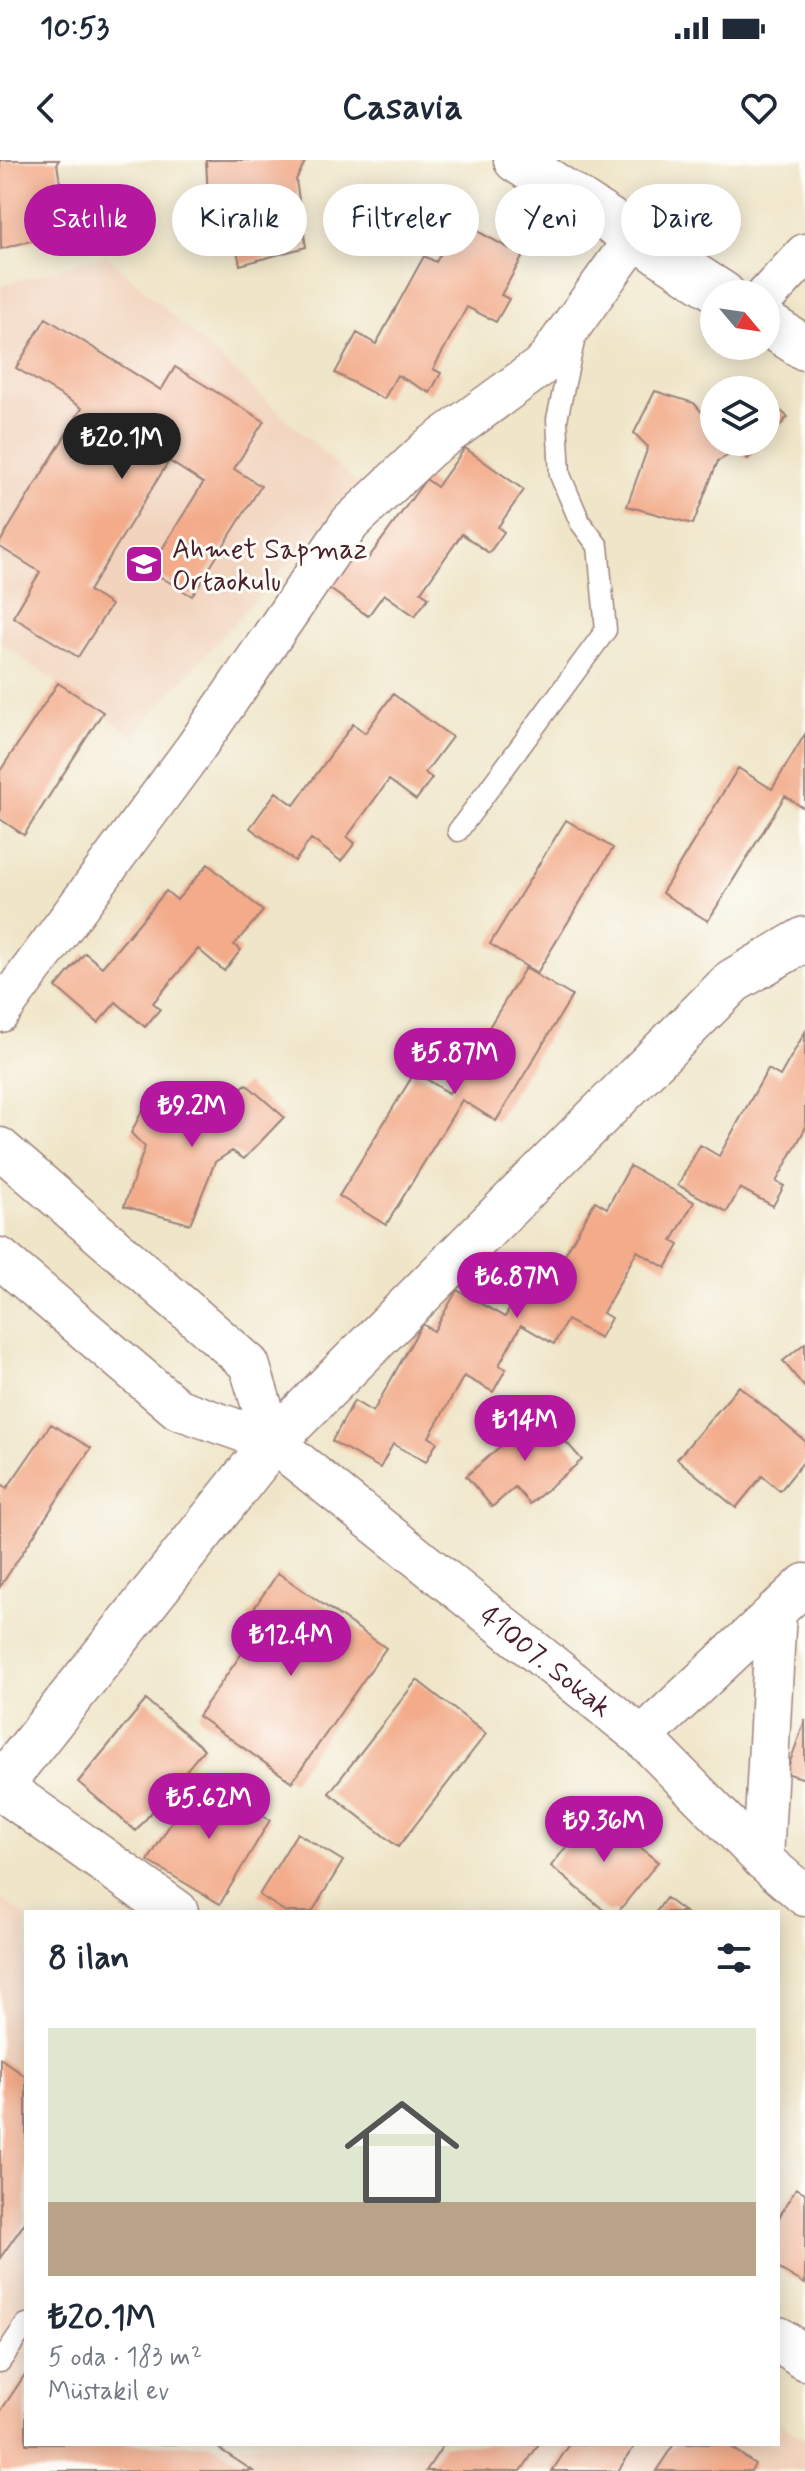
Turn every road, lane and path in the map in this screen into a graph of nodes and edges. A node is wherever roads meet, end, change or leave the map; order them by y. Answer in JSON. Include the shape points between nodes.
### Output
{"nodes":[{"id":1,"x":516,"y":160,"type":"edge"},
{"id":2,"x":621,"y":226,"type":"edge"},
{"id":3,"x":805,"y":254,"type":"edge"},
{"id":4,"x":622,"y":256,"type":"edge"},
{"id":5,"x":666,"y":256,"type":"edge"},
{"id":6,"x":702,"y":280,"type":"edge"},
{"id":7,"x":780,"y":281,"type":"edge"},
{"id":8,"x":580,"y":314,"type":"junction"},
{"id":9,"x":780,"y":332,"type":"edge"},
{"id":10,"x":805,"y":348,"type":"edge"},
{"id":11,"x":458,"y":831,"type":"dead end"},
{"id":12,"x":805,"y":939,"type":"edge"},
{"id":13,"x":0,"y":1012,"type":"edge"},
{"id":14,"x":0,"y":1148,"type":"edge"},
{"id":15,"x":0,"y":1258,"type":"edge"},
{"id":16,"x":273,"y":1442,"type":"junction"},
{"id":17,"x":805,"y":1584,"type":"edge"},
{"id":18,"x":776,"y":1610,"type":"junction"},
{"id":19,"x":642,"y":1737,"type":"junction"},
{"id":20,"x":0,"y":1787,"type":"edge"},
{"id":21,"x":763,"y":1860,"type":"junction"},
{"id":22,"x":805,"y":1896,"type":"edge"},
{"id":23,"x":173,"y":1910,"type":"edge"},
{"id":24,"x":24,"y":2327,"type":"edge"},
{"id":25,"x":780,"y":2340,"type":"edge"},
{"id":26,"x":805,"y":2358,"type":"edge"},
{"id":27,"x":0,"y":2362,"type":"edge"}],
"edges":[{"from":1,"to":2,"type":"street"},
{"from":3,"to":7,"type":"street"},
{"from":4,"to":8,"type":"street"},
{"from":5,"to":6,"type":"street"},
{"from":8,"to":11,"type":"lane","via":[[557,419],[560,475],[580,522],[598,546],[606,630]]},
{"from":8,"to":13,"type":"street","via":[[544,364],[429,448],[350,523],[196,747]]},
{"from":9,"to":10,"type":"street"},
{"from":12,"to":16,"type":"street","via":[[733,981]]},
{"from":14,"to":16,"type":"street","via":[[249,1364]]},
{"from":15,"to":16,"type":"street","via":[[178,1409]]},
{"from":16,"to":19,"type":"street","name":"41007. Sokak"},
{"from":16,"to":20,"type":"street"},
{"from":17,"to":18,"type":"street"},
{"from":18,"to":19,"type":"street"},
{"from":18,"to":21,"type":"street"},
{"from":19,"to":21,"type":"street","name":"41007. Sokak"},
{"from":20,"to":23,"type":"street"},
{"from":21,"to":22,"type":"street","name":"41007. Sokak"},
{"from":24,"to":27,"type":"lane"},
{"from":25,"to":26,"type":"street"}]}
